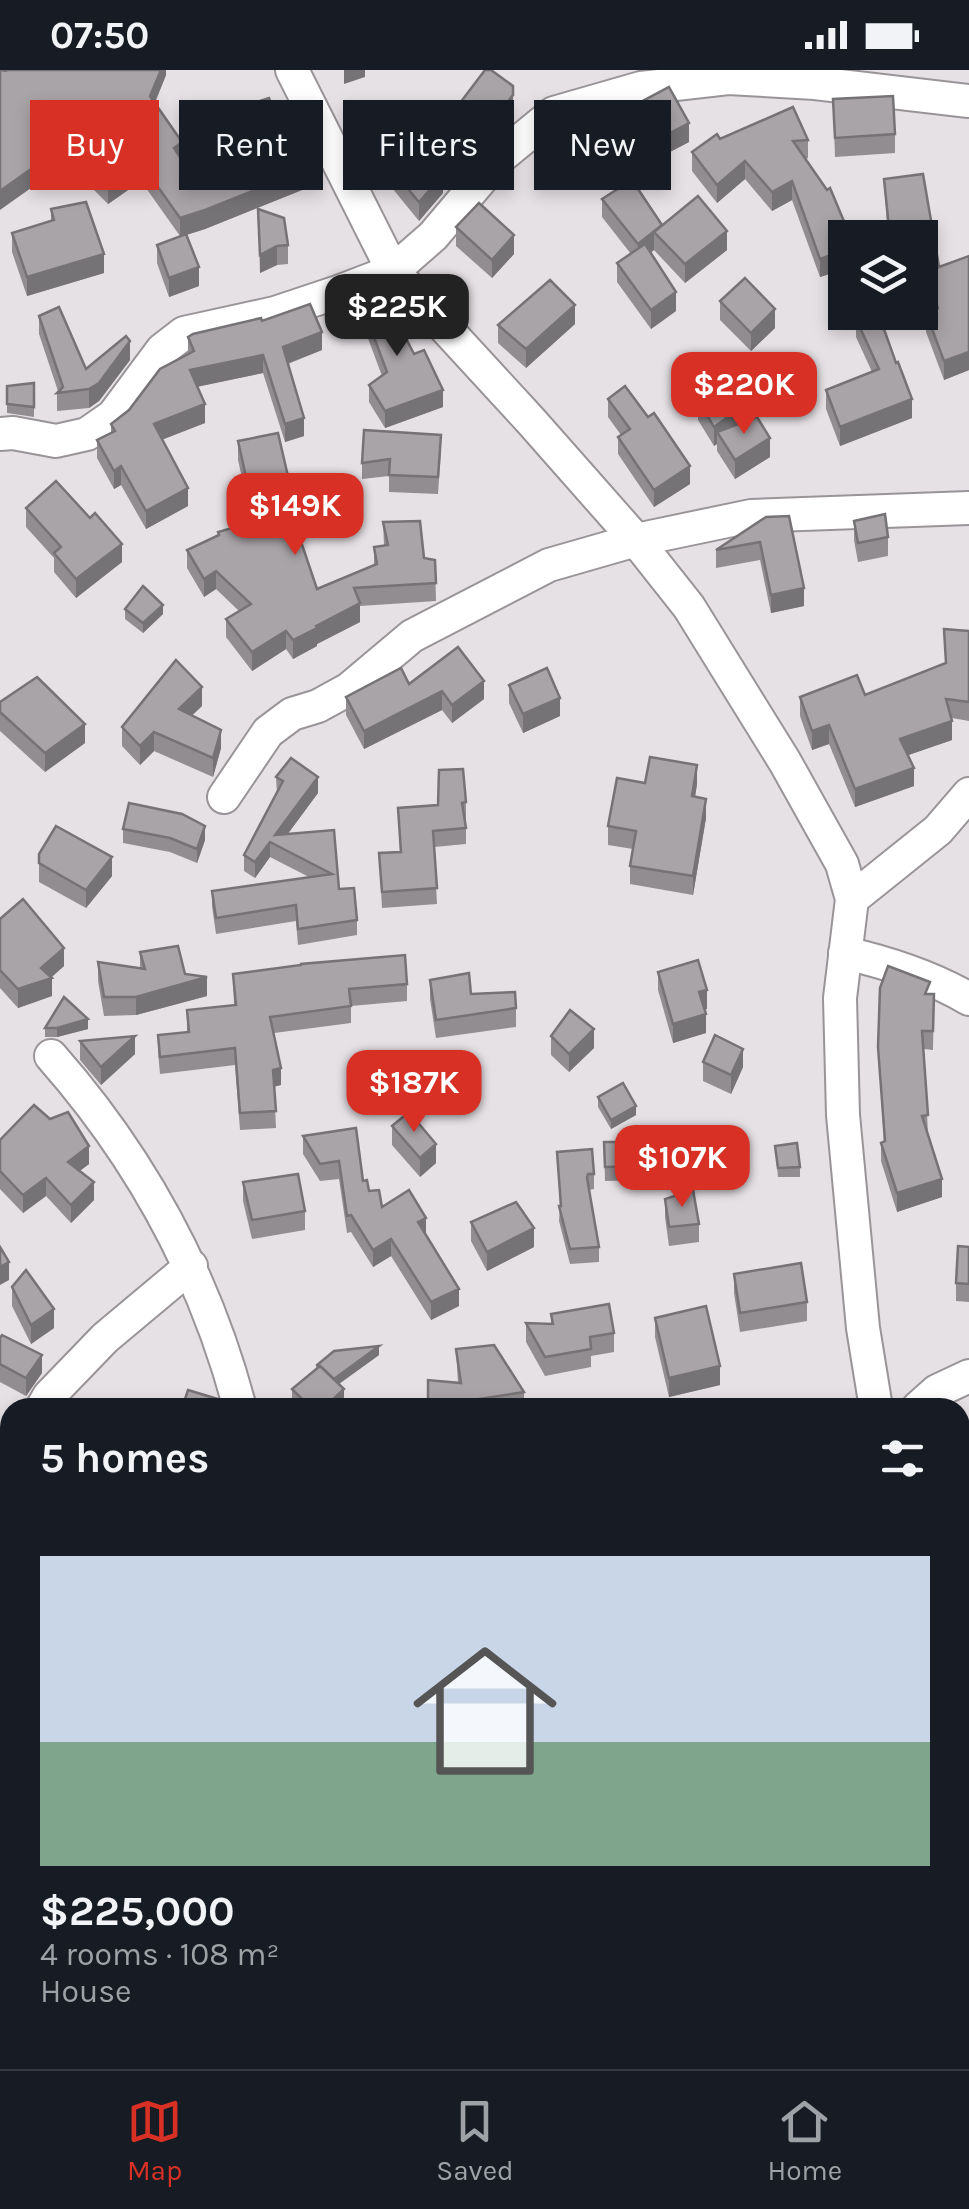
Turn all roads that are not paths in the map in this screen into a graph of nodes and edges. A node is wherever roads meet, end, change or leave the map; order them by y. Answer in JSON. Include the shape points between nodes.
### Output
{"nodes":[{"id":1,"x":292,"y":70,"type":"edge"},
{"id":2,"x":819,"y":76,"type":"edge"},
{"id":3,"x":969,"y":101,"type":"edge"},
{"id":4,"x":393,"y":271,"type":"junction"},
{"id":5,"x":0,"y":434,"type":"edge"},
{"id":6,"x":969,"y":508,"type":"edge"},
{"id":7,"x":636,"y":540,"type":"junction"},
{"id":8,"x":969,"y":794,"type":"edge"},
{"id":9,"x":224,"y":798,"type":"dead end"},
{"id":10,"x":852,"y":899,"type":"junction"},
{"id":11,"x":846,"y":953,"type":"junction"},
{"id":12,"x":969,"y":999,"type":"edge"},
{"id":13,"x":51,"y":1056,"type":"dead end"},
{"id":14,"x":190,"y":1266,"type":"junction"},
{"id":15,"x":969,"y":1376,"type":"edge"},
{"id":16,"x":48,"y":1398,"type":"edge"},
{"id":17,"x":237,"y":1398,"type":"edge"},
{"id":18,"x":874,"y":1398,"type":"edge"},
{"id":19,"x":929,"y":1398,"type":"edge"}],
"edges":[{"from":1,"to":4,"type":"street"},
{"from":2,"to":3,"type":"street"},
{"from":2,"to":4,"type":"street","via":[[641,88],[554,113],[500,158]]},
{"from":4,"to":5,"type":"street","via":[[275,313],[184,334],[162,350],[113,416],[86,434],[56,441]]},
{"from":4,"to":7,"type":"street"},
{"from":6,"to":7,"type":"street","via":[[751,516]]},
{"from":7,"to":9,"type":"street","via":[[548,566],[412,636],[349,689],[268,732]]},
{"from":7,"to":10,"type":"street","via":[[688,607],[785,762],[842,864]]},
{"from":8,"to":10,"type":"street","via":[[938,830]]},
{"from":10,"to":11,"type":"street"},
{"from":11,"to":12,"type":"street","via":[[890,963]]},
{"from":11,"to":18,"type":"street","via":[[842,1115]]},
{"from":13,"to":14,"type":"street","via":[[131,1161]]},
{"from":14,"to":16,"type":"street","via":[[105,1338]]},
{"from":14,"to":17,"type":"street"},
{"from":15,"to":19,"type":"street"}]}
